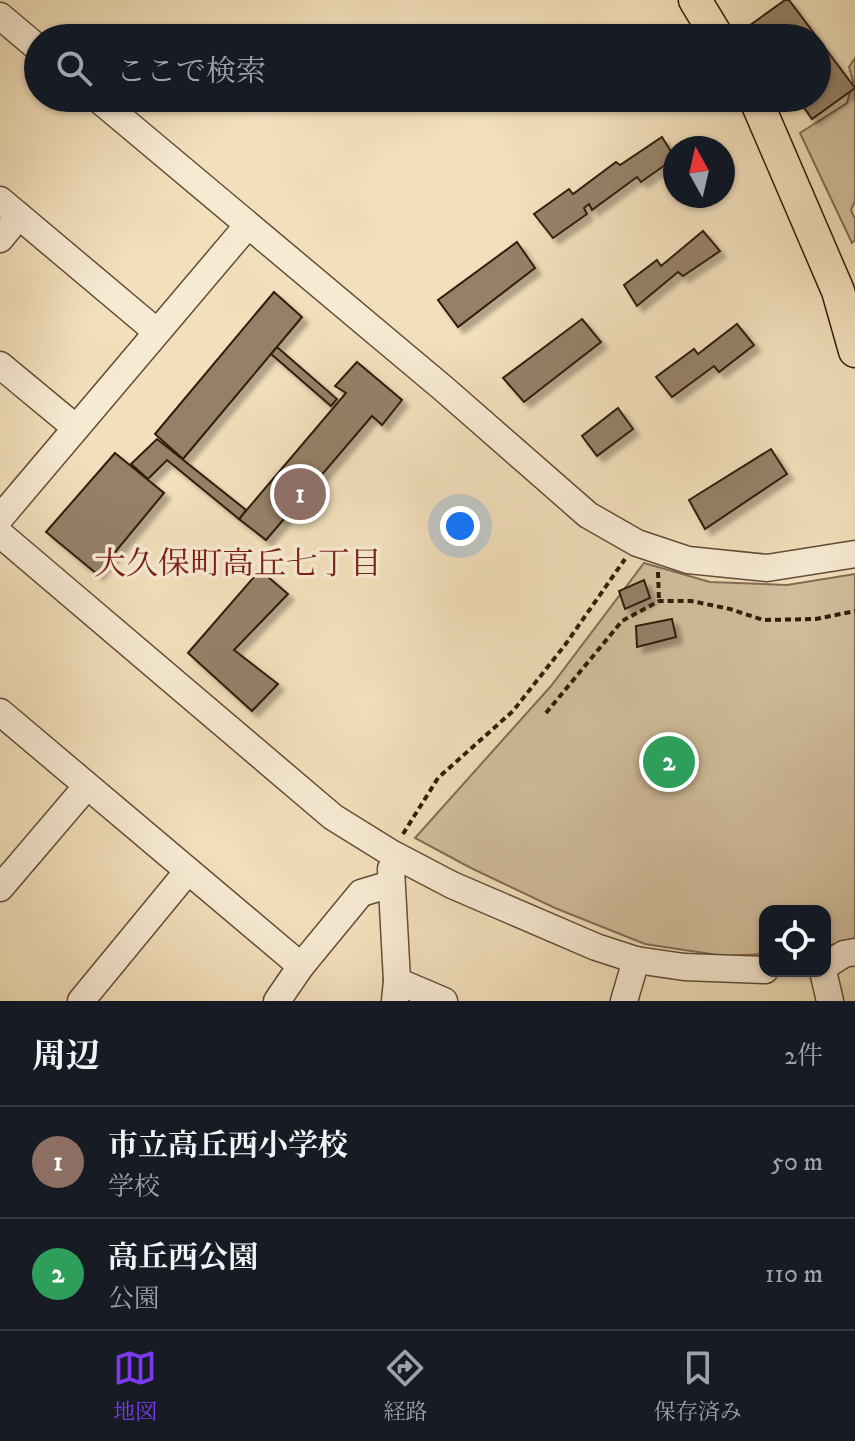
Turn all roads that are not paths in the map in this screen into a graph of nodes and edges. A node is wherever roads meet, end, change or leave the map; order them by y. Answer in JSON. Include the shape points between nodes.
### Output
{"nodes":[{"id":1,"x":695,"y":0,"type":"edge"},
{"id":2,"x":6,"y":15,"type":"edge"},
{"id":3,"x":710,"y":24,"type":"edge"},
{"id":4,"x":24,"y":34,"type":"edge"},
{"id":5,"x":114,"y":112,"type":"edge"},
{"id":6,"x":762,"y":112,"type":"edge"},
{"id":7,"x":9,"y":208,"type":"edge"},
{"id":8,"x":248,"y":225,"type":"junction"},
{"id":9,"x":0,"y":239,"type":"edge"},
{"id":10,"x":847,"y":288,"type":"edge"},
{"id":11,"x":157,"y":332,"type":"junction"},
{"id":12,"x":855,"y":351,"type":"edge"},
{"id":13,"x":0,"y":365,"type":"edge"},
{"id":14,"x":76,"y":428,"type":"junction"},
{"id":15,"x":0,"y":518,"type":"edge"},
{"id":16,"x":0,"y":534,"type":"edge"},
{"id":17,"x":855,"y":554,"type":"edge"},
{"id":18,"x":0,"y":712,"type":"edge"},
{"id":19,"x":87,"y":786,"type":"junction"},
{"id":20,"x":391,"y":853,"type":"junction"},
{"id":21,"x":188,"y":871,"type":"junction"},
{"id":22,"x":391,"y":884,"type":"junction"},
{"id":23,"x":0,"y":888,"type":"edge"},
{"id":24,"x":855,"y":952,"type":"edge"},
{"id":25,"x":636,"y":960,"type":"junction"},
{"id":26,"x":831,"y":964,"type":"edge"},
{"id":27,"x":301,"y":966,"type":"junction"},
{"id":28,"x":759,"y":970,"type":"edge"},
{"id":29,"x":826,"y":977,"type":"edge"},
{"id":30,"x":396,"y":991,"type":"edge"},
{"id":31,"x":81,"y":1001,"type":"edge"},
{"id":32,"x":277,"y":1001,"type":"edge"},
{"id":33,"x":444,"y":1001,"type":"edge"},
{"id":34,"x":624,"y":1001,"type":"edge"},
{"id":35,"x":830,"y":1001,"type":"edge"}],
"edges":[{"from":1,"to":3,"type":"main road"},
{"from":2,"to":4,"type":"street"},
{"from":5,"to":8,"type":"street"},
{"from":6,"to":10,"type":"main road"},
{"from":7,"to":9,"type":"street"},
{"from":7,"to":11,"type":"street"},
{"from":8,"to":11,"type":"street"},
{"from":8,"to":17,"type":"street","via":[[588,515],[637,543],[688,560],[767,568]]},
{"from":10,"to":12,"type":"main road"},
{"from":11,"to":14,"type":"street"},
{"from":13,"to":14,"type":"street"},
{"from":14,"to":15,"type":"street"},
{"from":16,"to":20,"type":"street","via":[[333,817]]},
{"from":18,"to":19,"type":"street"},
{"from":19,"to":21,"type":"street"},
{"from":19,"to":23,"type":"street"},
{"from":20,"to":22,"type":"street"},
{"from":20,"to":25,"type":"street","via":[[452,885]]},
{"from":21,"to":27,"type":"street"},
{"from":21,"to":31,"type":"street"},
{"from":22,"to":27,"type":"street","via":[[361,893]]},
{"from":22,"to":30,"type":"street"},
{"from":24,"to":26,"type":"street"},
{"from":25,"to":28,"type":"street"},
{"from":25,"to":34,"type":"street"},
{"from":27,"to":32,"type":"street"},
{"from":29,"to":35,"type":"street"},
{"from":30,"to":33,"type":"street"}]}
